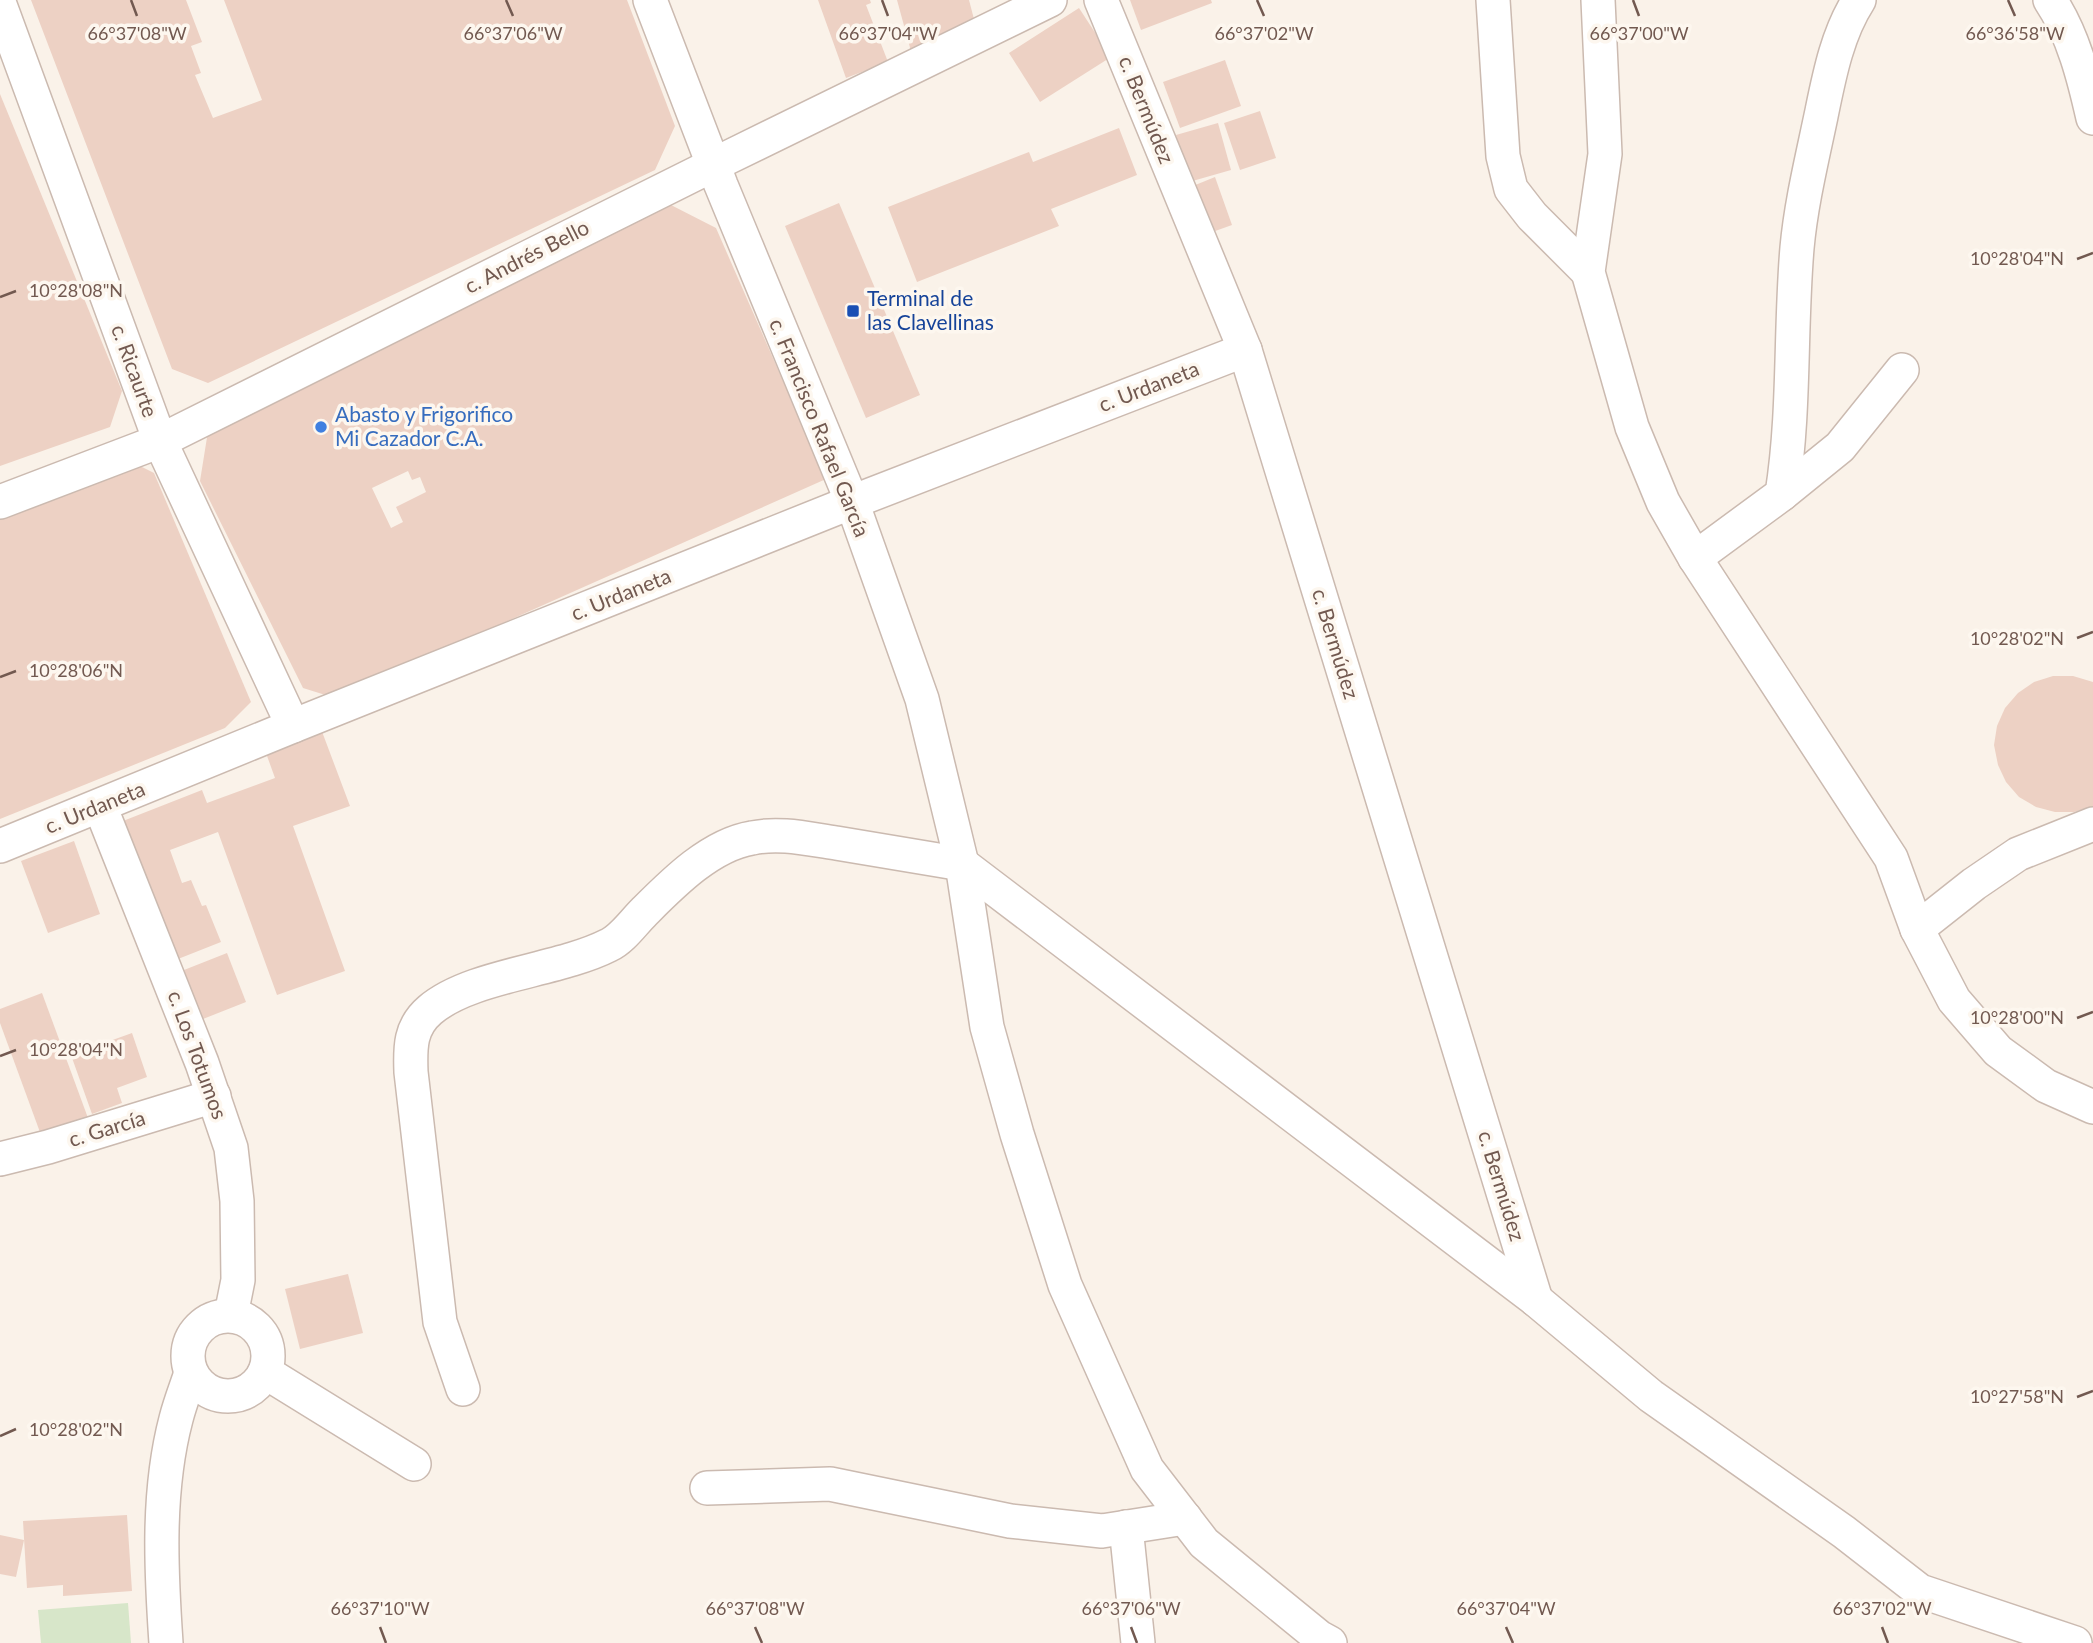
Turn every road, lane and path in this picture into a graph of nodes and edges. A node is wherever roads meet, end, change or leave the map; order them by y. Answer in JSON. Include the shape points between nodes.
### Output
{"nodes":[{"id":1,"x":650,"y":0,"type":"edge"},
{"id":2,"x":1050,"y":0,"type":"edge"},
{"id":3,"x":1101,"y":0,"type":"edge"},
{"id":4,"x":1493,"y":0,"type":"edge"},
{"id":5,"x":1598,"y":0,"type":"edge"},
{"id":6,"x":1859,"y":0,"type":"edge"},
{"id":7,"x":2050,"y":0,"type":"edge"},
{"id":8,"x":0,"y":5,"type":"edge"},
{"id":9,"x":2093,"y":118,"type":"edge"},
{"id":10,"x":713,"y":166,"type":"junction"},
{"id":11,"x":1588,"y":272,"type":"junction"},
{"id":12,"x":1245,"y":350,"type":"junction"},
{"id":13,"x":1902,"y":370,"type":"dead end"},
{"id":14,"x":160,"y":441,"type":"junction"},
{"id":15,"x":1782,"y":494,"type":"junction"},
{"id":16,"x":0,"y":502,"type":"edge"},
{"id":17,"x":852,"y":502,"type":"junction"},
{"id":18,"x":1695,"y":558,"type":"junction"},
{"id":19,"x":293,"y":726,"type":"junction"},
{"id":20,"x":100,"y":806,"type":"junction"},
{"id":21,"x":2093,"y":824,"type":"edge"},
{"id":22,"x":0,"y":846,"type":"edge"},
{"id":23,"x":962,"y":864,"type":"junction"},
{"id":24,"x":1917,"y":929,"type":"junction"},
{"id":25,"x":214,"y":1096,"type":"junction"},
{"id":26,"x":2087,"y":1097,"type":"edge"},
{"id":27,"x":0,"y":1159,"type":"edge"},
{"id":28,"x":1536,"y":1300,"type":"junction"},
{"id":29,"x":231,"y":1315,"type":"junction"},
{"id":30,"x":265,"y":1372,"type":"junction"},
{"id":31,"x":191,"y":1373,"type":"junction"},
{"id":32,"x":463,"y":1389,"type":"dead end"},
{"id":33,"x":414,"y":1464,"type":"dead end"},
{"id":34,"x":707,"y":1488,"type":"dead end"},
{"id":35,"x":1185,"y":1518,"type":"junction"},
{"id":36,"x":1126,"y":1527,"type":"junction"},
{"id":37,"x":166,"y":1643,"type":"edge"},
{"id":38,"x":1138,"y":1643,"type":"edge"},
{"id":39,"x":1330,"y":1643,"type":"edge"},
{"id":40,"x":2075,"y":1643,"type":"edge"}],
"edges":[{"from":1,"to":10,"type":"street","name":"c. Francisco Rafael García"},
{"from":2,"to":10,"type":"street","name":"c. Andrés Bello"},
{"from":3,"to":12,"type":"street","name":"c. Bermúdez"},
{"from":4,"to":11,"type":"street","via":[[1503,156],[1511,189]]},
{"from":5,"to":11,"type":"street","via":[[1605,154]]},
{"from":6,"to":15,"type":"street","via":[[1831,71],[1797,247],[1789,451]]},
{"from":7,"to":9,"type":"street","via":[[2061,16]]},
{"from":8,"to":14,"type":"street","name":"c. Ricaurte"},
{"from":10,"to":14,"type":"street","name":"c. Andrés Bello"},
{"from":10,"to":17,"type":"street","name":"c. Francisco Rafael García"},
{"from":11,"to":18,"type":"street","via":[[1632,427],[1663,502]]},
{"from":12,"to":17,"type":"street","name":"c. Urdaneta"},
{"from":12,"to":28,"type":"street","name":"c. Bermúdez"},
{"from":13,"to":15,"type":"street","via":[[1840,447]]},
{"from":14,"to":16,"type":"street","name":"c. Andrés Bello"},
{"from":14,"to":19,"type":"street","name":"c. Ricaurte"},
{"from":15,"to":18,"type":"street"},
{"from":17,"to":19,"type":"street","name":"c. Urdaneta"},
{"from":17,"to":23,"type":"street","name":"c. Francisco Rafael García","via":[[922,699]]},
{"from":18,"to":24,"type":"street","via":[[1891,858]]},
{"from":19,"to":20,"type":"street","name":"c. Urdaneta"},
{"from":20,"to":22,"type":"street","name":"c. Urdaneta"},
{"from":20,"to":25,"type":"street","name":"c. Los Totumos"},
{"from":21,"to":24,"type":"street","via":[[2018,854]]},
{"from":23,"to":28,"type":"street"},
{"from":23,"to":32,"type":"street","via":[[787,836],[747,838],[699,864],[613,944],[580,958],[468,989],[431,1009],[415,1026],[411,1072],[440,1322]]},
{"from":23,"to":35,"type":"street","name":"c. Francisco Rafael García","via":[[987,1027],[1065,1285],[1147,1469]]},
{"from":24,"to":26,"type":"street","via":[[1955,1000],[1998,1051],[2046,1086]]},
{"from":25,"to":27,"type":"street","name":"c. García"},
{"from":25,"to":29,"type":"street","name":"c. Los Totumos","via":[[231,1148],[237,1201],[238,1280]]},
{"from":28,"to":40,"type":"street","via":[[1651,1396],[1920,1591]]},
{"from":29,"to":30,"type":"street","via":[[260,1331],[269,1359]]},
{"from":29,"to":31,"type":"street","via":[[200,1327],[187,1357]]},
{"from":30,"to":31,"type":"street","via":[[247,1392],[233,1395],[216,1394]]},
{"from":30,"to":33,"type":"street"},
{"from":31,"to":37,"type":"street","via":[[176,1420],[164,1490]]},
{"from":34,"to":36,"type":"street","via":[[830,1485],[1010,1521],[1102,1531]]},
{"from":35,"to":36,"type":"street"},
{"from":35,"to":39,"type":"street","name":"c. Francisco Rafael García","via":[[1203,1543]]},
{"from":36,"to":38,"type":"street"}]}
